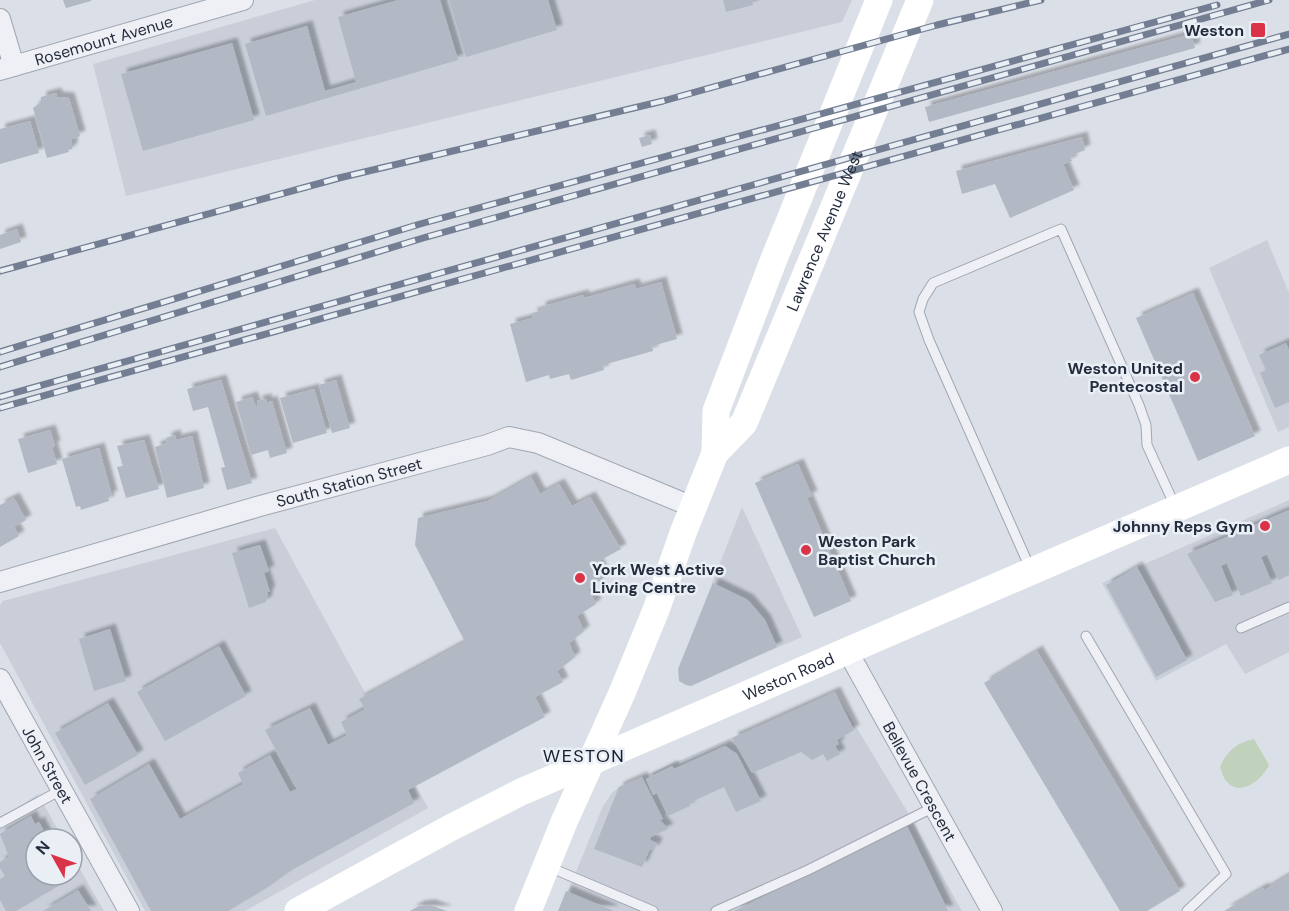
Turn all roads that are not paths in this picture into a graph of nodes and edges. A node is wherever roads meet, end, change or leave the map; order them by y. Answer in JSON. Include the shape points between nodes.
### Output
{"nodes":[{"id":1,"x":243,"y":0,"type":"edge"},
{"id":2,"x":879,"y":0,"type":"edge"},
{"id":3,"x":920,"y":0,"type":"edge"},
{"id":4,"x":0,"y":19,"type":"edge"},
{"id":5,"x":7,"y":68,"type":"edge"},
{"id":6,"x":715,"y":453,"type":"junction"},
{"id":7,"x":1289,"y":460,"type":"edge"},
{"id":8,"x":693,"y":507,"type":"junction"},
{"id":9,"x":1176,"y":508,"type":"junction"},
{"id":10,"x":1031,"y":572,"type":"junction"},
{"id":11,"x":0,"y":582,"type":"edge"},
{"id":12,"x":1289,"y":607,"type":"edge"},
{"id":13,"x":1241,"y":628,"type":"dead end"},
{"id":14,"x":1086,"y":636,"type":"dead end"},
{"id":15,"x":848,"y":652,"type":"junction"},
{"id":16,"x":0,"y":679,"type":"edge"},
{"id":17,"x":591,"y":762,"type":"junction"},
{"id":18,"x":61,"y":790,"type":"junction"},
{"id":19,"x":934,"y":807,"type":"junction"},
{"id":20,"x":2,"y":819,"type":"edge"},
{"id":21,"x":546,"y":866,"type":"junction"},
{"id":22,"x":129,"y":911,"type":"edge"},
{"id":23,"x":298,"y":911,"type":"edge"},
{"id":24,"x":528,"y":911,"type":"edge"},
{"id":25,"x":653,"y":911,"type":"edge"},
{"id":26,"x":716,"y":911,"type":"edge"},
{"id":27,"x":992,"y":911,"type":"edge"},
{"id":28,"x":1187,"y":911,"type":"edge"}],
"edges":[{"from":1,"to":5,"type":"street","name":"Rosemount Avenue"},
{"from":2,"to":6,"type":"main road","name":"Lawrence Avenue West","via":[[716,411]]},
{"from":3,"to":6,"type":"main road","name":"Lawrence Avenue West","via":[[744,423]]},
{"from":4,"to":5,"type":"street"},
{"from":6,"to":8,"type":"main road","name":"Lawrence Avenue West"},
{"from":7,"to":9,"type":"main road","name":"Weston Road"},
{"from":8,"to":11,"type":"street","name":"South Station Street","via":[[538,443],[509,437]]},
{"from":8,"to":17,"type":"main road","name":"Lawrence Avenue West","via":[[656,610]]},
{"from":9,"to":10,"type":"main road","name":"Weston Road"},
{"from":9,"to":10,"type":"lane","via":[[1148,445],[1139,405],[1061,229],[933,284],[919,312],[922,324]]},
{"from":10,"to":15,"type":"main road","name":"Weston Road"},
{"from":12,"to":13,"type":"lane"},
{"from":14,"to":28,"type":"lane","via":[[1226,874]]},
{"from":15,"to":17,"type":"main road","name":"Weston Road"},
{"from":15,"to":19,"type":"street","name":"Bellevue Crescent"},
{"from":16,"to":18,"type":"street","name":"John Street"},
{"from":17,"to":21,"type":"main road","name":"Lawrence Avenue West"},
{"from":17,"to":23,"type":"main road","name":"Weston Road","via":[[492,806]]},
{"from":18,"to":20,"type":"lane"},
{"from":18,"to":22,"type":"street","name":"John Street"},
{"from":19,"to":26,"type":"lane"},
{"from":19,"to":27,"type":"street","name":"Bellevue Crescent"},
{"from":21,"to":24,"type":"main road","name":"Lawrence Avenue West"},
{"from":21,"to":25,"type":"lane"}]}
